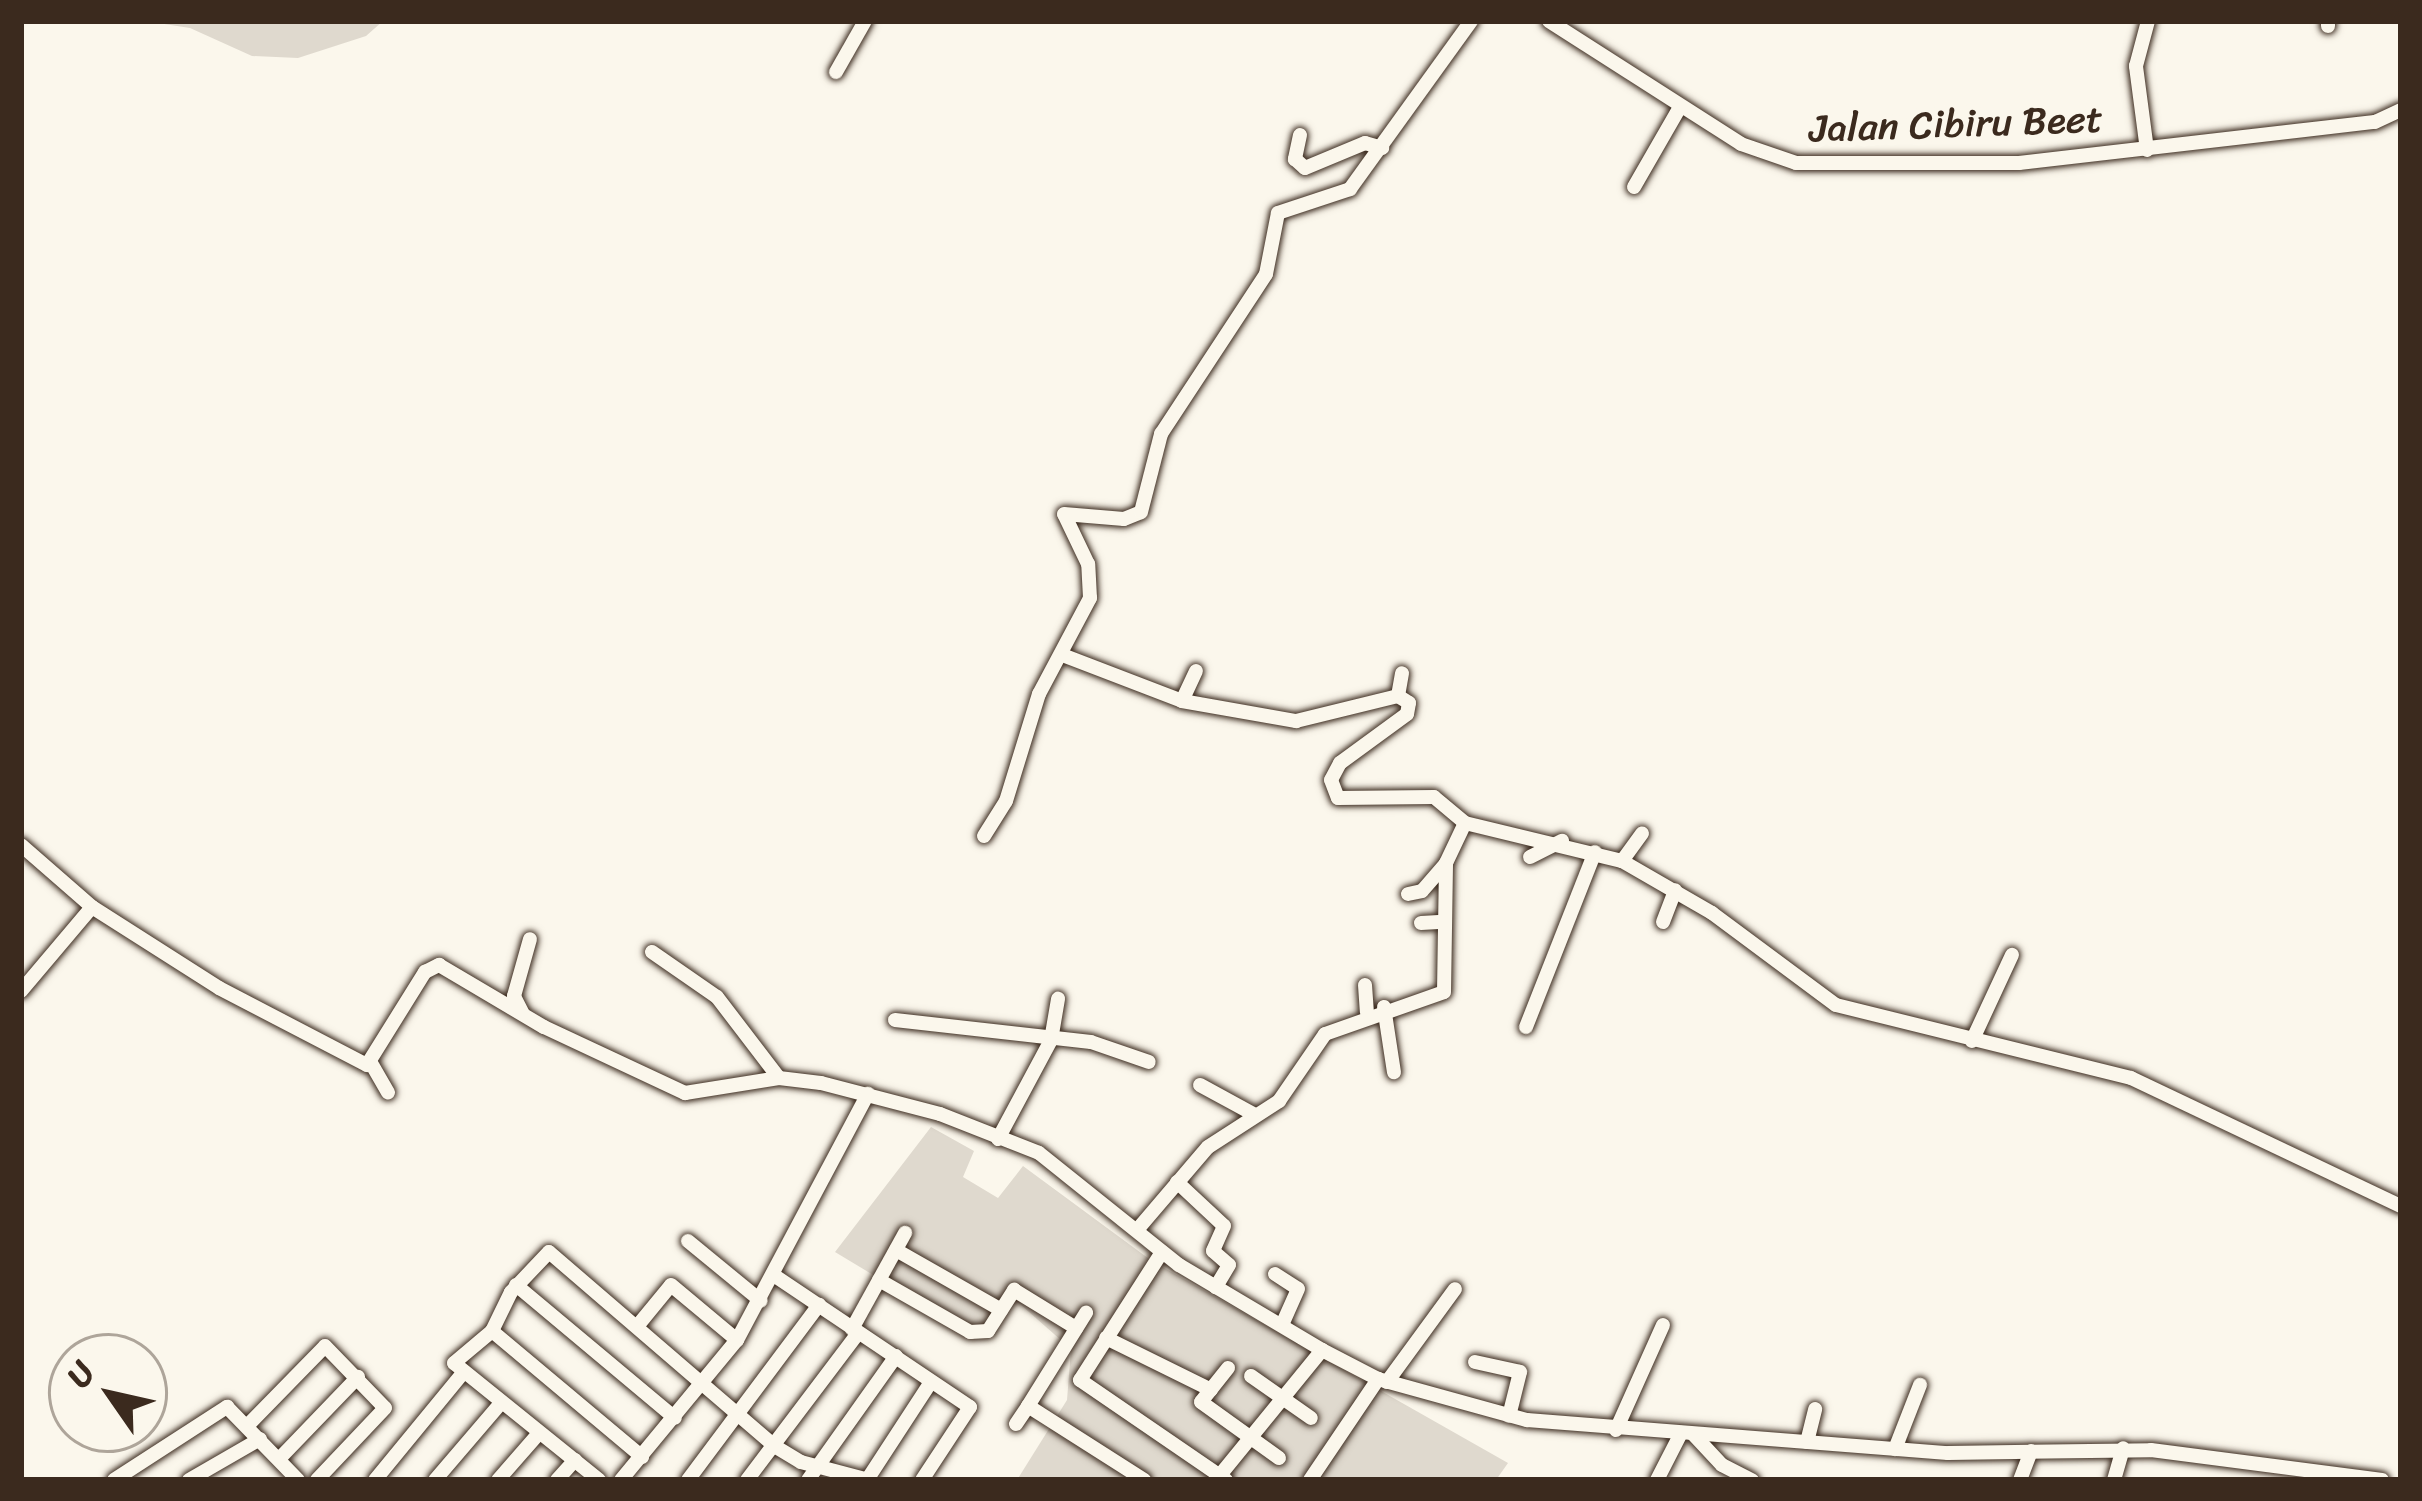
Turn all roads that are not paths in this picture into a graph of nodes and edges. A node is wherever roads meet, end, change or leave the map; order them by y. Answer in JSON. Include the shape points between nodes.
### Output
{"nodes":[{"id":1,"x":865,"y":21,"type":"edge"},
{"id":2,"x":1471,"y":21,"type":"edge"},
{"id":3,"x":1549,"y":21,"type":"edge"},
{"id":4,"x":2148,"y":21,"type":"edge"},
{"id":5,"x":1572,"y":28,"type":"edge"},
{"id":6,"x":836,"y":72,"type":"dead end"},
{"id":7,"x":1680,"y":107,"type":"junction"},
{"id":8,"x":2401,"y":110,"type":"edge"},
{"id":9,"x":1300,"y":135,"type":"dead end"},
{"id":10,"x":1382,"y":148,"type":"junction"},
{"id":11,"x":2147,"y":150,"type":"junction"},
{"id":12,"x":1634,"y":187,"type":"dead end"},
{"id":13,"x":1065,"y":656,"type":"junction"},
{"id":14,"x":1196,"y":671,"type":"dead end"},
{"id":15,"x":1402,"y":674,"type":"dead end"},
{"id":16,"x":1398,"y":696,"type":"junction"},
{"id":17,"x":1182,"y":701,"type":"junction"},
{"id":18,"x":1465,"y":823,"type":"junction"},
{"id":19,"x":1642,"y":833,"type":"dead end"},
{"id":20,"x":985,"y":836,"type":"dead end"},
{"id":21,"x":1562,"y":841,"type":"junction"},
{"id":22,"x":21,"y":845,"type":"edge"},
{"id":23,"x":1594,"y":852,"type":"junction"},
{"id":24,"x":1529,"y":857,"type":"dead end"},
{"id":25,"x":1622,"y":861,"type":"junction"},
{"id":26,"x":1446,"y":863,"type":"junction"},
{"id":27,"x":1675,"y":890,"type":"junction"},
{"id":28,"x":1408,"y":894,"type":"dead end"},
{"id":29,"x":92,"y":907,"type":"junction"},
{"id":30,"x":1421,"y":922,"type":"dead end"},
{"id":31,"x":1443,"y":922,"type":"junction"},
{"id":32,"x":1663,"y":922,"type":"dead end"},
{"id":33,"x":530,"y":940,"type":"dead end"},
{"id":34,"x":652,"y":952,"type":"dead end"},
{"id":35,"x":2012,"y":955,"type":"dead end"},
{"id":36,"x":1365,"y":985,"type":"dead end"},
{"id":37,"x":21,"y":991,"type":"edge"},
{"id":38,"x":1058,"y":999,"type":"dead end"},
{"id":39,"x":1384,"y":1007,"type":"junction"},
{"id":40,"x":1367,"y":1012,"type":"junction"},
{"id":41,"x":523,"y":1014,"type":"junction"},
{"id":42,"x":895,"y":1020,"type":"dead end"},
{"id":43,"x":1526,"y":1027,"type":"dead end"},
{"id":44,"x":1051,"y":1040,"type":"junction"},
{"id":45,"x":1972,"y":1041,"type":"junction"},
{"id":46,"x":1149,"y":1062,"type":"dead end"},
{"id":47,"x":370,"y":1064,"type":"junction"},
{"id":48,"x":1394,"y":1072,"type":"dead end"},
{"id":49,"x":779,"y":1078,"type":"junction"},
{"id":50,"x":1200,"y":1084,"type":"dead end"},
{"id":51,"x":388,"y":1092,"type":"dead end"},
{"id":52,"x":868,"y":1094,"type":"junction"},
{"id":53,"x":1255,"y":1115,"type":"junction"},
{"id":54,"x":998,"y":1139,"type":"junction"},
{"id":55,"x":1177,"y":1182,"type":"junction"},
{"id":56,"x":2401,"y":1206,"type":"edge"},
{"id":57,"x":1137,"y":1230,"type":"junction"},
{"id":58,"x":905,"y":1233,"type":"dead end"},
{"id":59,"x":688,"y":1240,"type":"dead end"},
{"id":60,"x":896,"y":1250,"type":"junction"},
{"id":61,"x":1162,"y":1252,"type":"junction"},
{"id":62,"x":1275,"y":1274,"type":"dead end"},
{"id":63,"x":775,"y":1276,"type":"junction"},
{"id":64,"x":879,"y":1280,"type":"junction"},
{"id":65,"x":516,"y":1285,"type":"junction"},
{"id":66,"x":1216,"y":1287,"type":"junction"},
{"id":67,"x":1454,"y":1289,"type":"dead end"},
{"id":68,"x":761,"y":1301,"type":"junction"},
{"id":69,"x":819,"y":1305,"type":"junction"},
{"id":70,"x":1001,"y":1310,"type":"junction"},
{"id":71,"x":1086,"y":1313,"type":"dead end"},
{"id":72,"x":639,"y":1324,"type":"junction"},
{"id":73,"x":1282,"y":1325,"type":"junction"},
{"id":74,"x":1664,"y":1325,"type":"dead end"},
{"id":75,"x":1076,"y":1329,"type":"junction"},
{"id":76,"x":492,"y":1331,"type":"junction"},
{"id":77,"x":855,"y":1331,"type":"junction"},
{"id":78,"x":737,"y":1340,"type":"junction"},
{"id":79,"x":1103,"y":1342,"type":"junction"},
{"id":80,"x":1322,"y":1350,"type":"junction"},
{"id":81,"x":896,"y":1356,"type":"junction"},
{"id":82,"x":1475,"y":1362,"type":"dead end"},
{"id":83,"x":1228,"y":1368,"type":"dead end"},
{"id":84,"x":463,"y":1372,"type":"junction"},
{"id":85,"x":1251,"y":1376,"type":"dead end"},
{"id":86,"x":358,"y":1377,"type":"junction"},
{"id":87,"x":1383,"y":1381,"type":"junction"},
{"id":88,"x":932,"y":1382,"type":"junction"},
{"id":89,"x":706,"y":1383,"type":"junction"},
{"id":90,"x":1920,"y":1385,"type":"dead end"},
{"id":91,"x":1211,"y":1390,"type":"junction"},
{"id":92,"x":1282,"y":1398,"type":"junction"},
{"id":93,"x":501,"y":1403,"type":"junction"},
{"id":94,"x":1028,"y":1406,"type":"junction"},
{"id":95,"x":1815,"y":1409,"type":"dead end"},
{"id":96,"x":1509,"y":1416,"type":"junction"},
{"id":97,"x":675,"y":1418,"type":"junction"},
{"id":98,"x":742,"y":1418,"type":"junction"},
{"id":99,"x":1311,"y":1418,"type":"dead end"},
{"id":100,"x":1016,"y":1424,"type":"dead end"},
{"id":101,"x":248,"y":1425,"type":"junction"},
{"id":102,"x":1616,"y":1430,"type":"junction"},
{"id":103,"x":539,"y":1432,"type":"junction"},
{"id":104,"x":1687,"y":1433,"type":"junction"},
{"id":105,"x":1251,"y":1437,"type":"junction"},
{"id":106,"x":260,"y":1438,"type":"junction"},
{"id":107,"x":1808,"y":1442,"type":"junction"},
{"id":108,"x":776,"y":1447,"type":"junction"},
{"id":109,"x":2123,"y":1448,"type":"junction"},
{"id":110,"x":1895,"y":1449,"type":"junction"},
{"id":111,"x":2031,"y":1450,"type":"junction"},
{"id":112,"x":642,"y":1457,"type":"junction"},
{"id":113,"x":279,"y":1459,"type":"junction"},
{"id":114,"x":1279,"y":1459,"type":"dead end"},
{"id":115,"x":575,"y":1460,"type":"junction"},
{"id":116,"x":813,"y":1474,"type":"edge"},
{"id":117,"x":122,"y":1478,"type":"edge"},
{"id":118,"x":1138,"y":1478,"type":"edge"},
{"id":119,"x":1220,"y":1478,"type":"edge"},
{"id":120,"x":293,"y":1479,"type":"edge"},
{"id":121,"x":189,"y":1480,"type":"edge"},
{"id":122,"x":317,"y":1480,"type":"edge"},
{"id":123,"x":375,"y":1480,"type":"edge"},
{"id":124,"x":435,"y":1480,"type":"edge"},
{"id":125,"x":499,"y":1480,"type":"edge"},
{"id":126,"x":557,"y":1480,"type":"edge"},
{"id":127,"x":598,"y":1480,"type":"edge"},
{"id":128,"x":621,"y":1480,"type":"edge"},
{"id":129,"x":688,"y":1480,"type":"edge"},
{"id":130,"x":747,"y":1480,"type":"edge"},
{"id":131,"x":867,"y":1480,"type":"edge"},
{"id":132,"x":922,"y":1480,"type":"edge"},
{"id":133,"x":1310,"y":1480,"type":"edge"},
{"id":134,"x":1657,"y":1480,"type":"edge"},
{"id":135,"x":1752,"y":1480,"type":"edge"},
{"id":136,"x":2020,"y":1480,"type":"edge"},
{"id":137,"x":2114,"y":1480,"type":"edge"},
{"id":138,"x":2382,"y":1480,"type":"edge"}],
"edges":[{"from":1,"to":6,"type":"street"},
{"from":2,"to":10,"type":"street"},
{"from":3,"to":5,"type":"street","name":"Jalan Cibiru Beet"},
{"from":4,"to":11,"type":"street","via":[[2136,67]]},
{"from":5,"to":7,"type":"street","name":"Jalan Cibiru Beet"},
{"from":7,"to":11,"type":"street","name":"Jalan Cibiru Beet","via":[[1766,156],[1825,166],[2020,163]]},
{"from":7,"to":12,"type":"street"},
{"from":8,"to":11,"type":"street","name":"Jalan Cibiru Beet","via":[[2375,122]]},
{"from":9,"to":10,"type":"street","via":[[1295,159],[1305,168],[1365,143]]},
{"from":10,"to":13,"type":"street","via":[[1350,189],[1278,213],[1266,274],[1161,434],[1141,512],[1124,519],[1064,514],[1093,582]]},
{"from":13,"to":17,"type":"street"},
{"from":13,"to":20,"type":"street","via":[[1040,694],[1006,801]]},
{"from":14,"to":17,"type":"street"},
{"from":15,"to":16,"type":"street"},
{"from":16,"to":17,"type":"street","via":[[1296,721]]},
{"from":16,"to":18,"type":"street","via":[[1409,703],[1407,714],[1340,763],[1334,791],[1344,800],[1434,797]]},
{"from":18,"to":21,"type":"street"},
{"from":18,"to":26,"type":"street"},
{"from":19,"to":25,"type":"street"},
{"from":21,"to":23,"type":"street"},
{"from":21,"to":24,"type":"street"},
{"from":22,"to":29,"type":"street"},
{"from":23,"to":25,"type":"street"},
{"from":23,"to":43,"type":"street"},
{"from":25,"to":27,"type":"street"},
{"from":26,"to":28,"type":"street","via":[[1422,891]]},
{"from":26,"to":31,"type":"street"},
{"from":27,"to":32,"type":"street"},
{"from":27,"to":45,"type":"street","via":[[1837,1005]]},
{"from":29,"to":37,"type":"street"},
{"from":29,"to":47,"type":"street","via":[[268,1016]]},
{"from":30,"to":31,"type":"street"},
{"from":31,"to":39,"type":"street","via":[[1444,992]]},
{"from":33,"to":41,"type":"street","via":[[514,996]]},
{"from":34,"to":49,"type":"street","via":[[717,997]]},
{"from":35,"to":45,"type":"street"},
{"from":36,"to":40,"type":"street"},
{"from":38,"to":44,"type":"street"},
{"from":39,"to":40,"type":"street"},
{"from":39,"to":48,"type":"street"},
{"from":40,"to":53,"type":"street","via":[[1325,1034],[1279,1101]]},
{"from":41,"to":47,"type":"street","via":[[433,965]]},
{"from":41,"to":49,"type":"street","via":[[685,1093]]},
{"from":42,"to":44,"type":"street"},
{"from":44,"to":46,"type":"street","via":[[1091,1042]]},
{"from":44,"to":54,"type":"street"},
{"from":45,"to":56,"type":"street","via":[[2131,1078]]},
{"from":47,"to":51,"type":"street"},
{"from":49,"to":52,"type":"street"},
{"from":50,"to":53,"type":"street"},
{"from":52,"to":54,"type":"street"},
{"from":52,"to":63,"type":"street"},
{"from":53,"to":55,"type":"street","via":[[1208,1147]]},
{"from":54,"to":57,"type":"street","via":[[1039,1153]]},
{"from":55,"to":57,"type":"street"},
{"from":55,"to":66,"type":"street","via":[[1224,1226],[1213,1251],[1228,1265]]},
{"from":57,"to":61,"type":"street"},
{"from":58,"to":60,"type":"street"},
{"from":59,"to":68,"type":"street"},
{"from":60,"to":64,"type":"street"},
{"from":60,"to":70,"type":"street"},
{"from":61,"to":66,"type":"street"},
{"from":61,"to":79,"type":"street"},
{"from":62,"to":73,"type":"street","via":[[1298,1289]]},
{"from":63,"to":68,"type":"street"},
{"from":63,"to":69,"type":"street"},
{"from":64,"to":70,"type":"street","via":[[970,1332],[988,1331]]},
{"from":64,"to":77,"type":"street"},
{"from":65,"to":72,"type":"street","via":[[552,1252]]},
{"from":65,"to":76,"type":"street"},
{"from":65,"to":97,"type":"street"},
{"from":66,"to":73,"type":"street"},
{"from":67,"to":87,"type":"street"},
{"from":68,"to":78,"type":"street"},
{"from":69,"to":77,"type":"street"},
{"from":69,"to":98,"type":"street"},
{"from":70,"to":75,"type":"street","via":[[1014,1290]]},
{"from":71,"to":75,"type":"street"},
{"from":72,"to":78,"type":"street","via":[[671,1285]]},
{"from":72,"to":89,"type":"street"},
{"from":73,"to":80,"type":"street"},
{"from":74,"to":102,"type":"street"},
{"from":75,"to":79,"type":"street"},
{"from":75,"to":94,"type":"street"},
{"from":76,"to":84,"type":"street","via":[[454,1360]]},
{"from":76,"to":112,"type":"street"},
{"from":77,"to":81,"type":"street"},
{"from":77,"to":108,"type":"street"},
{"from":78,"to":89,"type":"street"},
{"from":79,"to":91,"type":"street"},
{"from":79,"to":119,"type":"street","via":[[1080,1382]]},
{"from":80,"to":87,"type":"street"},
{"from":80,"to":92,"type":"street"},
{"from":81,"to":88,"type":"street"},
{"from":81,"to":116,"type":"street"},
{"from":82,"to":96,"type":"street","via":[[1520,1372]]},
{"from":83,"to":91,"type":"street"},
{"from":84,"to":93,"type":"street"},
{"from":84,"to":123,"type":"street"},
{"from":85,"to":92,"type":"street"},
{"from":86,"to":101,"type":"street","via":[[321,1347]]},
{"from":86,"to":113,"type":"street"},
{"from":86,"to":122,"type":"street","via":[[384,1410]]},
{"from":87,"to":96,"type":"street"},
{"from":87,"to":133,"type":"street"},
{"from":88,"to":131,"type":"street"},
{"from":88,"to":132,"type":"street","via":[[971,1411]]},
{"from":89,"to":97,"type":"street"},
{"from":89,"to":98,"type":"street"},
{"from":90,"to":110,"type":"street"},
{"from":91,"to":105,"type":"street","via":[[1201,1402]]},
{"from":92,"to":99,"type":"street"},
{"from":92,"to":105,"type":"street"},
{"from":93,"to":103,"type":"street"},
{"from":93,"to":124,"type":"street"},
{"from":94,"to":100,"type":"street"},
{"from":94,"to":118,"type":"street"},
{"from":95,"to":107,"type":"street"},
{"from":96,"to":102,"type":"street"},
{"from":97,"to":112,"type":"street"},
{"from":98,"to":108,"type":"street"},
{"from":98,"to":129,"type":"street"},
{"from":101,"to":106,"type":"street"},
{"from":101,"to":117,"type":"street","via":[[225,1408]]},
{"from":102,"to":104,"type":"street"},
{"from":103,"to":115,"type":"street"},
{"from":103,"to":125,"type":"street"},
{"from":104,"to":107,"type":"street"},
{"from":104,"to":134,"type":"street"},
{"from":104,"to":135,"type":"street"},
{"from":105,"to":114,"type":"street"},
{"from":105,"to":119,"type":"street"},
{"from":106,"to":113,"type":"street"},
{"from":106,"to":121,"type":"street"},
{"from":107,"to":110,"type":"street"},
{"from":108,"to":116,"type":"street"},
{"from":108,"to":130,"type":"street"},
{"from":109,"to":111,"type":"street"},
{"from":109,"to":137,"type":"street"},
{"from":109,"to":138,"type":"street"},
{"from":110,"to":111,"type":"street"},
{"from":111,"to":136,"type":"street"},
{"from":112,"to":128,"type":"street"},
{"from":113,"to":120,"type":"street"},
{"from":115,"to":126,"type":"street"},
{"from":115,"to":127,"type":"street"},
{"from":116,"to":131,"type":"street"}]}
